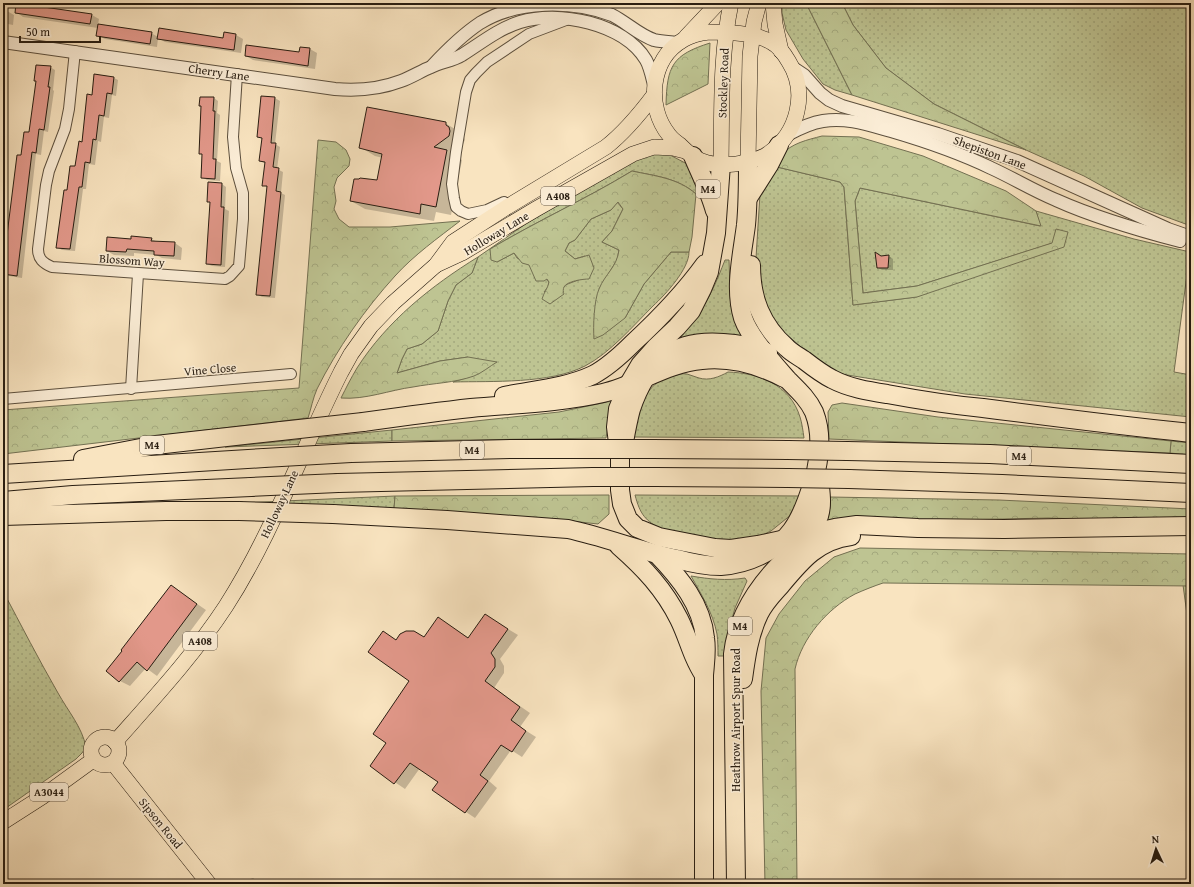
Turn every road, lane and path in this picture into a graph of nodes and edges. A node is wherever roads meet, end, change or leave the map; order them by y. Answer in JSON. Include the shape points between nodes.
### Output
{"nodes":[{"id":1,"x":718,"y":3,"type":"edge"},
{"id":2,"x":731,"y":3,"type":"edge"},
{"id":3,"x":759,"y":3,"type":"edge"},
{"id":4,"x":773,"y":3,"type":"edge"},
{"id":5,"x":570,"y":18,"type":"junction"},
{"id":6,"x":726,"y":32,"type":"junction"},
{"id":7,"x":752,"y":36,"type":"junction"},
{"id":8,"x":681,"y":41,"type":"junction"},
{"id":9,"x":3,"y":42,"type":"edge"},
{"id":10,"x":75,"y":51,"type":"junction"},
{"id":11,"x":781,"y":51,"type":"junction"},
{"id":12,"x":432,"y":66,"type":"junction"},
{"id":13,"x":792,"y":67,"type":"junction"},
{"id":14,"x":237,"y":74,"type":"junction"},
{"id":15,"x":654,"y":90,"type":"junction"},
{"id":16,"x":783,"y":140,"type":"junction"},
{"id":17,"x":690,"y":154,"type":"junction"},
{"id":18,"x":748,"y":161,"type":"junction"},
{"id":19,"x":721,"y":164,"type":"junction"},
{"id":20,"x":549,"y":182,"type":"junction"},
{"id":21,"x":748,"y":199,"type":"junction"},
{"id":22,"x":718,"y":224,"type":"junction"},
{"id":23,"x":746,"y":224,"type":"junction"},
{"id":24,"x":1191,"y":237,"type":"edge"},
{"id":25,"x":1191,"y":243,"type":"edge"},
{"id":26,"x":713,"y":253,"type":"junction"},
{"id":27,"x":436,"y":265,"type":"junction"},
{"id":28,"x":138,"y":274,"type":"junction"},
{"id":29,"x":764,"y":351,"type":"junction"},
{"id":30,"x":291,"y":374,"type":"dead end"},
{"id":31,"x":645,"y":379,"type":"junction"},
{"id":32,"x":788,"y":380,"type":"junction"},
{"id":33,"x":627,"y":387,"type":"junction"},
{"id":34,"x":131,"y":389,"type":"junction"},
{"id":35,"x":3,"y":399,"type":"edge"},
{"id":36,"x":923,"y":401,"type":"junction"},
{"id":37,"x":471,"y":408,"type":"junction"},
{"id":38,"x":1191,"y":433,"type":"edge"},
{"id":39,"x":620,"y":459,"type":"junction"},
{"id":40,"x":817,"y":464,"type":"junction"},
{"id":41,"x":1191,"y":464,"type":"edge"},
{"id":42,"x":25,"y":472,"type":"junction"},
{"id":43,"x":3,"y":474,"type":"edge"},
{"id":44,"x":1191,"y":493,"type":"edge"},
{"id":45,"x":3,"y":501,"type":"edge"},
{"id":46,"x":3,"y":516,"type":"edge"},
{"id":47,"x":1191,"y":526,"type":"edge"},
{"id":48,"x":637,"y":528,"type":"junction"},
{"id":49,"x":918,"y":528,"type":"junction"},
{"id":50,"x":808,"y":534,"type":"junction"},
{"id":51,"x":785,"y":539,"type":"junction"},
{"id":52,"x":611,"y":540,"type":"junction"},
{"id":53,"x":657,"y":555,"type":"junction"},
{"id":54,"x":704,"y":676,"type":"junction"},
{"id":55,"x":734,"y":741,"type":"junction"},
{"id":56,"x":115,"y":742,"type":"junction"},
{"id":57,"x":93,"y":760,"type":"junction"},
{"id":58,"x":113,"y":763,"type":"junction"},
{"id":59,"x":3,"y":822,"type":"edge"},
{"id":60,"x":209,"y":884,"type":"edge"},
{"id":61,"x":704,"y":884,"type":"edge"},
{"id":62,"x":736,"y":884,"type":"edge"}],
"edges":[{"from":1,"to":8,"type":"main road","number":"A408"},
{"from":2,"to":6,"type":"main road","name":"Stockley Road"},
{"from":3,"to":7,"type":"main road"},
{"from":4,"to":11,"type":"main road"},
{"from":5,"to":12,"type":"street","name":"Cherry Lane","via":[[520,22],[496,33],[454,59]]},
{"from":5,"to":15,"type":"street","name":"Cherry Lane","via":[[597,25],[630,42],[639,50],[650,69]]},
{"from":5,"to":20,"type":"street","via":[[529,34],[488,62],[470,80],[452,184],[456,207],[468,214],[486,210]]},
{"from":6,"to":7,"type":"main road"},
{"from":6,"to":8,"type":"main road","via":[[709,32]]},
{"from":6,"to":19,"type":"main road","name":"Stockley Road"},
{"from":7,"to":11,"type":"main road","via":[[771,42]]},
{"from":7,"to":18,"type":"main road"},
{"from":8,"to":12,"type":"street","name":"Cherry Lane","via":[[654,40],[613,16],[592,8],[561,3],[540,4],[509,10],[480,23],[455,42]]},
{"from":8,"to":15,"type":"main road","number":"A408","via":[[669,52],[660,66]]},
{"from":9,"to":10,"type":"street","name":"Cherry Lane"},
{"from":10,"to":14,"type":"street","name":"Cherry Lane"},
{"from":10,"to":28,"type":"street","name":"Blossom Way","via":[[66,129],[49,171],[38,255],[40,260],[52,268]]},
{"from":11,"to":13,"type":"main road"},
{"from":12,"to":14,"type":"street","name":"Cherry Lane","via":[[402,81],[352,90]]},
{"from":13,"to":16,"type":"main road","via":[[798,80],[800,99],[797,112]]},
{"from":13,"to":24,"type":"street","name":"Shepiston Lane","via":[[804,75],[820,93],[842,106],[938,134],[1017,161]]},
{"from":14,"to":28,"type":"street","name":"Blossom Way","via":[[233,137],[236,168],[244,204],[239,266],[225,279]]},
{"from":15,"to":17,"type":"main road","number":"A408","via":[[656,109],[663,127],[669,136]]},
{"from":15,"to":20,"type":"main road","name":"Holloway Lane","number":"A408","via":[[632,124],[620,136],[601,151]]},
{"from":16,"to":18,"type":"main road","number":"A408","via":[[766,155]]},
{"from":16,"to":21,"type":"highway","number":"M4"},
{"from":16,"to":25,"type":"street","name":"Shepiston Lane","via":[[800,128],[823,121],[850,120],[868,124],[990,167],[1057,201],[1102,219]]},
{"from":17,"to":19,"type":"main road","number":"A408","via":[[701,161]]},
{"from":17,"to":22,"type":"highway","number":"M4","via":[[712,199]]},
{"from":17,"to":27,"type":"main road","name":"Holloway Lane","number":"A408","via":[[673,148],[654,147],[633,154],[462,253]]},
{"from":18,"to":19,"type":"main road","number":"A408"},
{"from":18,"to":21,"type":"highway","number":"M4"},
{"from":19,"to":22,"type":"highway","number":"M4"},
{"from":20,"to":27,"type":"main road","name":"Holloway Lane","number":"A408","via":[[453,242]]},
{"from":21,"to":23,"type":"highway","number":"M4"},
{"from":22,"to":26,"type":"highway","number":"M4"},
{"from":23,"to":29,"type":"highway","number":"M4","via":[[739,279],[741,306],[751,334]]},
{"from":23,"to":36,"type":"highway","number":"M4","via":[[750,245],[751,281],[756,304],[777,338],[818,371],[847,386]]},
{"from":26,"to":33,"type":"highway","number":"M4","via":[[709,272],[691,311],[640,365]]},
{"from":26,"to":37,"type":"highway","number":"M4","via":[[670,307],[627,349],[593,375],[574,382],[504,396]]},
{"from":27,"to":56,"type":"main road","name":"Holloway Lane","number":"A408","via":[[381,315],[351,354],[268,529],[226,606],[183,665]]},
{"from":28,"to":34,"type":"street"},
{"from":29,"to":31,"type":"highway","number":"M4","via":[[730,344],[691,344],[665,356]]},
{"from":29,"to":32,"type":"highway","number":"M4"},
{"from":29,"to":36,"type":"highway","number":"M4","via":[[818,384],[848,398],[883,404]]},
{"from":30,"to":34,"type":"street","name":"Vine Close"},
{"from":31,"to":32,"type":"highway","number":"M4","via":[[688,362],[713,359],[762,368]]},
{"from":31,"to":33,"type":"highway","number":"M4"},
{"from":31,"to":39,"type":"highway","number":"M4","via":[[631,410]]},
{"from":32,"to":40,"type":"highway","number":"M4","via":[[805,398],[814,413],[819,436]]},
{"from":33,"to":37,"type":"highway","number":"M4","via":[[568,400]]},
{"from":33,"to":39,"type":"highway","number":"M4","via":[[617,415]]},
{"from":34,"to":35,"type":"street","name":"Vine Close"},
{"from":36,"to":38,"type":"highway","number":"M4"},
{"from":37,"to":42,"type":"highway","number":"M4","bridge":true,"via":[[156,445]]},
{"from":39,"to":48,"type":"highway","number":"M4","via":[[622,504],[628,519]]},
{"from":40,"to":50,"type":"highway","name":"Heathrow Airport Spur Road","number":"M4","via":[[821,507],[817,520]]},
{"from":40,"to":51,"type":"highway","number":"M4","via":[[805,506]]},
{"from":41,"to":42,"type":"highway","number":"M4","bridge":true,"via":[[997,454],[511,449],[351,453]]},
{"from":42,"to":43,"type":"highway","number":"M4"},
{"from":44,"to":45,"type":"highway","bridge":true,"via":[[849,479],[593,477],[338,483],[73,495]]},
{"from":46,"to":52,"type":"highway","number":"M4","bridge":true,"via":[[166,511],[333,514],[547,527],[585,532]]},
{"from":47,"to":49,"type":"highway","number":"M4"},
{"from":48,"to":51,"type":"highway","number":"M4","via":[[660,537],[720,548],[744,548]]},
{"from":48,"to":53,"type":"highway","number":"M4"},
{"from":49,"to":50,"type":"highway","number":"M4","via":[[857,525]]},
{"from":49,"to":55,"type":"highway","number":"M4","via":[[835,539],[808,554],[791,572],[759,614],[753,628],[746,656]]},
{"from":50,"to":51,"type":"highway","number":"M4"},
{"from":50,"to":55,"type":"highway","name":"Heathrow Airport Spur Road","number":"M4","via":[[756,592],[741,623],[733,654]]},
{"from":51,"to":53,"type":"highway","number":"M4","via":[[757,558],[733,565],[695,564]]},
{"from":52,"to":53,"type":"highway","number":"M4"},
{"from":52,"to":54,"type":"highway","number":"M4","via":[[643,567],[666,596],[680,620]]},
{"from":53,"to":54,"type":"highway","number":"M4","via":[[683,584],[702,620],[706,639]]},
{"from":54,"to":61,"type":"highway","number":"M4"},
{"from":55,"to":62,"type":"highway","name":"Heathrow Airport Spur Road","number":"M4"},
{"from":56,"to":57,"type":"main road","via":[[104,737],[96,740],[90,751]]},
{"from":56,"to":58,"type":"main road","via":[[119,755]]},
{"from":57,"to":58,"type":"main road","via":[[105,766]]},
{"from":57,"to":59,"type":"main road","number":"A3044"},
{"from":58,"to":60,"type":"main road","name":"Sipson Road"}]}
